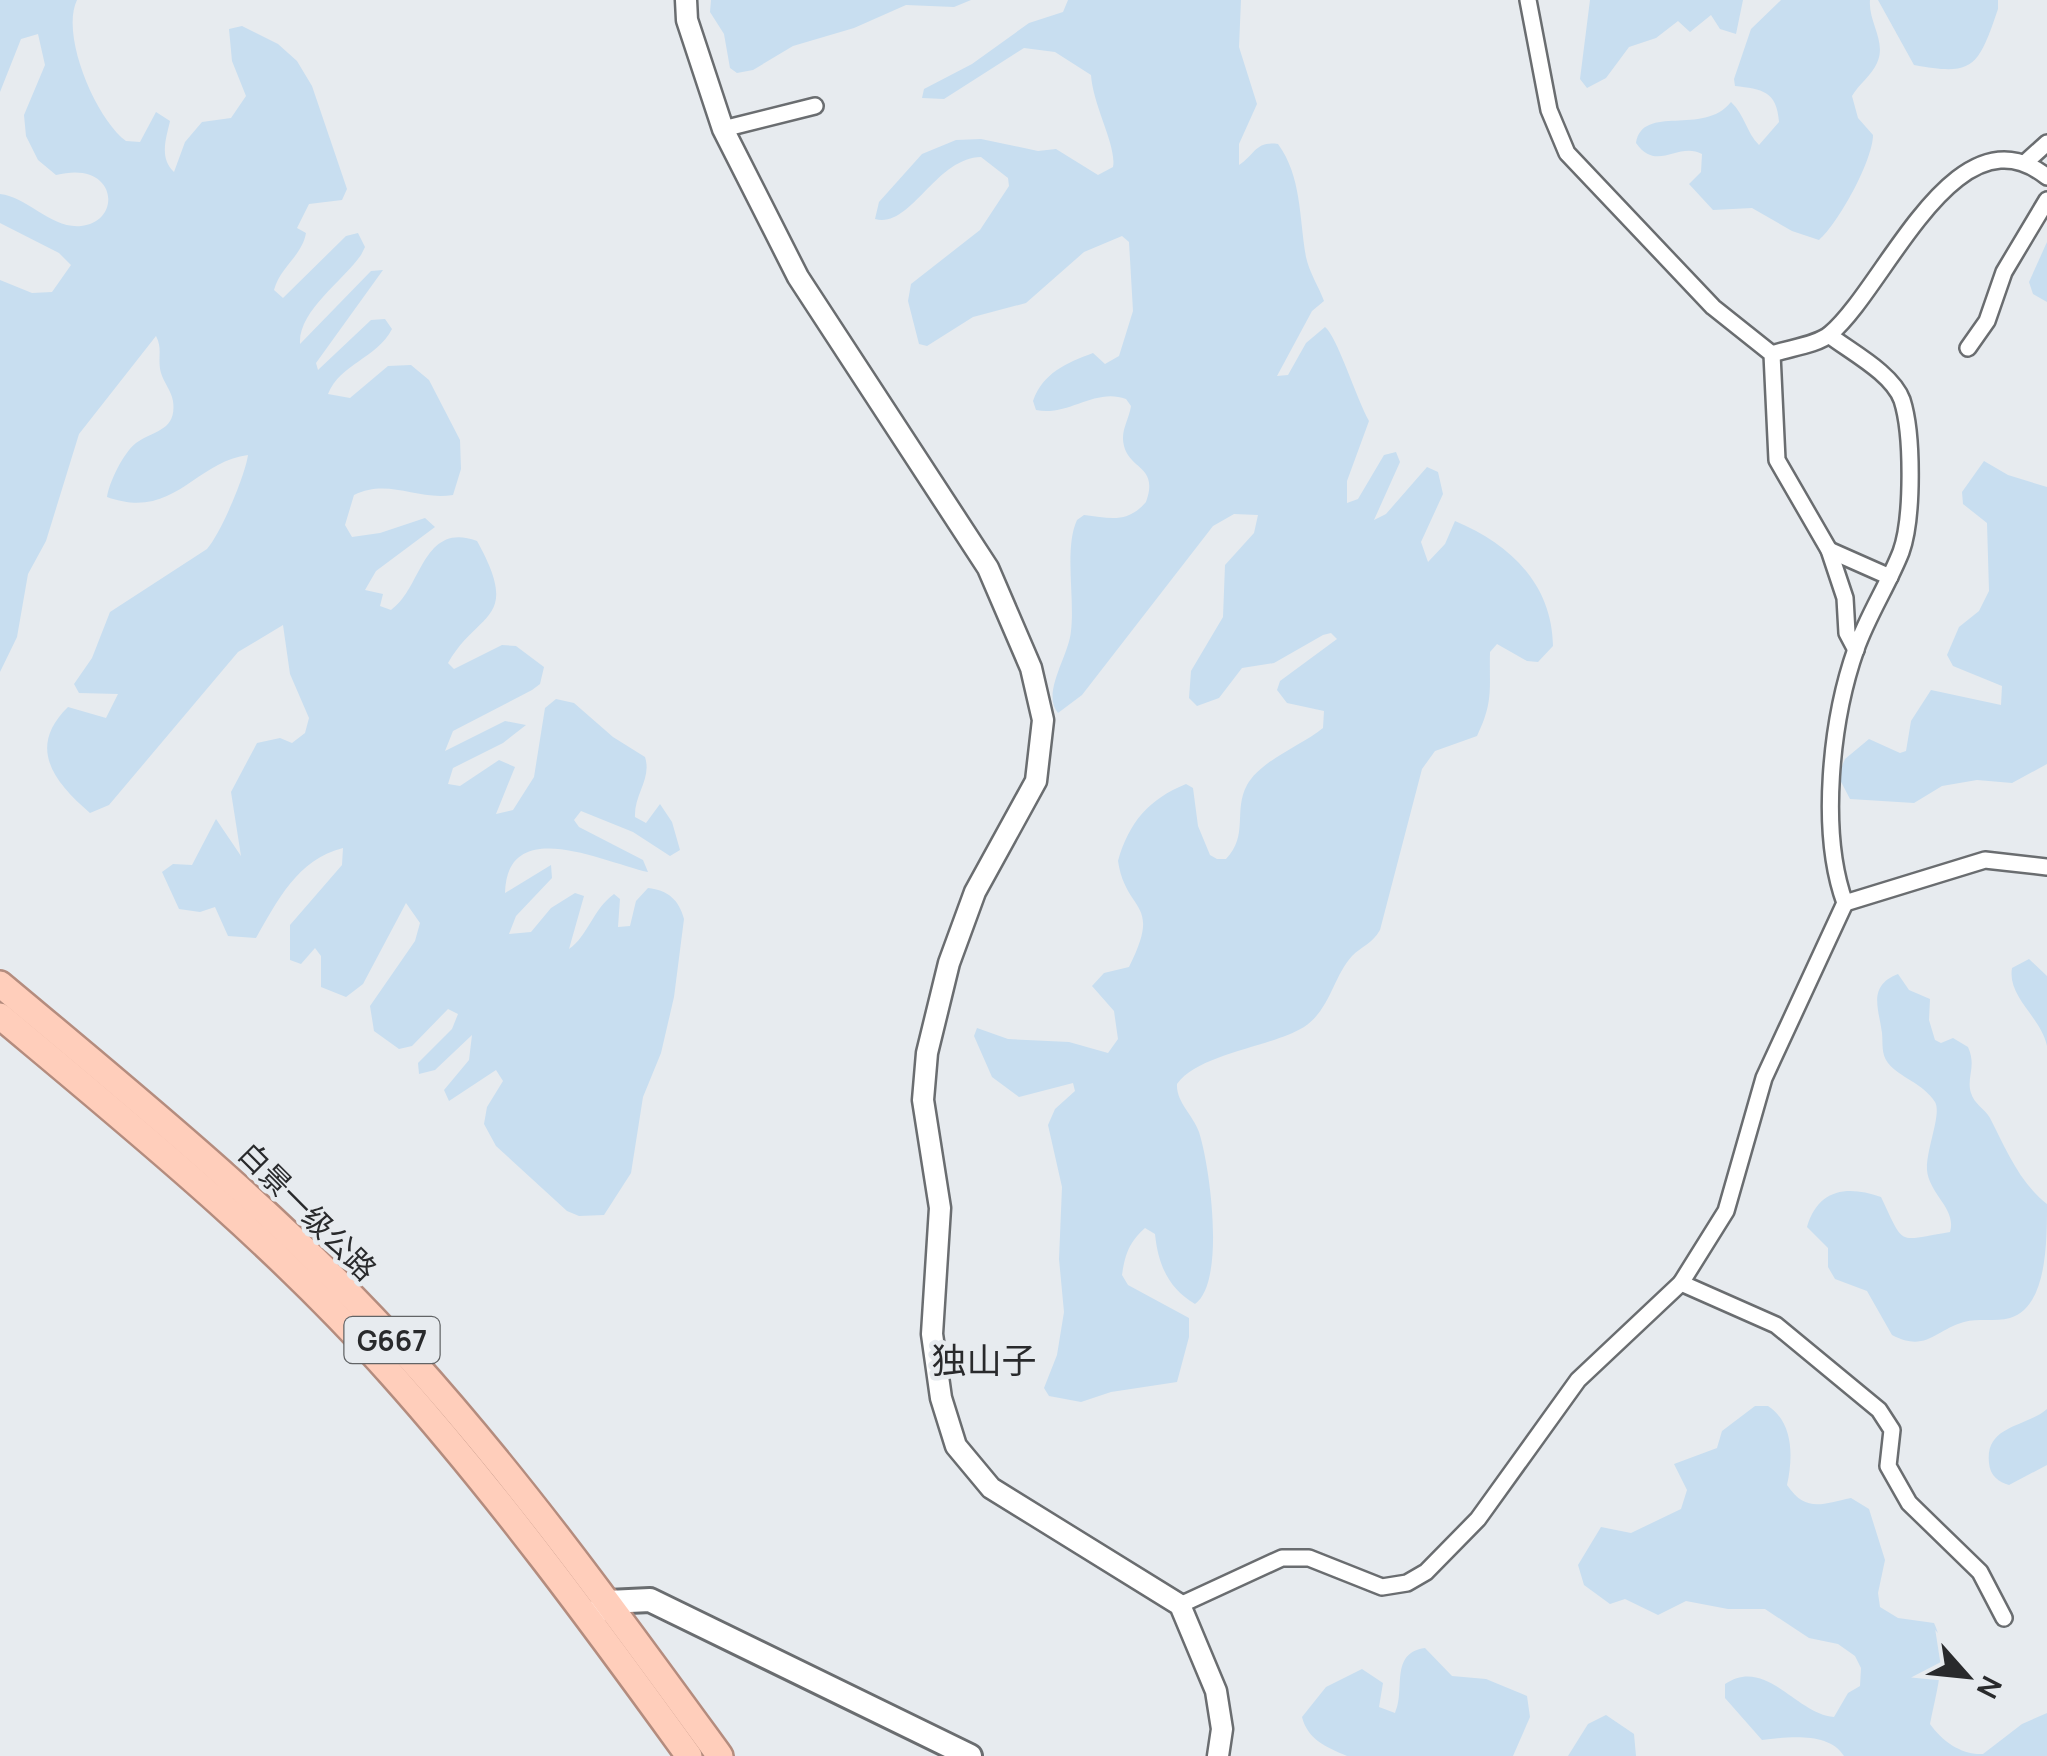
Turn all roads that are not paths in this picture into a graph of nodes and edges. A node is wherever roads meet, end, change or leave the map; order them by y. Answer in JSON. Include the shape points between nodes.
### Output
{"nodes":[{"id":1,"x":686,"y":0,"type":"edge"},
{"id":2,"x":1528,"y":0,"type":"edge"},
{"id":3,"x":815,"y":106,"type":"dead end"},
{"id":4,"x":724,"y":129,"type":"junction"},
{"id":5,"x":2047,"y":143,"type":"edge"},
{"id":6,"x":2027,"y":160,"type":"junction"},
{"id":7,"x":2047,"y":176,"type":"edge"},
{"id":8,"x":2047,"y":200,"type":"edge"},
{"id":9,"x":1829,"y":335,"type":"junction"},
{"id":10,"x":1968,"y":348,"type":"dead end"},
{"id":11,"x":1772,"y":354,"type":"junction"},
{"id":12,"x":1828,"y":550,"type":"junction"},
{"id":13,"x":1890,"y":577,"type":"junction"},
{"id":14,"x":1856,"y":650,"type":"junction"},
{"id":15,"x":2047,"y":867,"type":"edge"},
{"id":16,"x":1845,"y":903,"type":"junction"},
{"id":17,"x":0,"y":984,"type":"edge"},
{"id":18,"x":0,"y":1016,"type":"edge"},
{"id":19,"x":1681,"y":1283,"type":"junction"},
{"id":20,"x":1180,"y":1606,"type":"junction"},
{"id":21,"x":599,"y":1610,"type":"junction"},
{"id":22,"x":2004,"y":1618,"type":"dead end"},
{"id":23,"x":689,"y":1756,"type":"edge"},
{"id":24,"x":720,"y":1756,"type":"edge"},
{"id":25,"x":970,"y":1756,"type":"edge"},
{"id":26,"x":1218,"y":1756,"type":"edge"}],
"edges":[{"from":1,"to":4,"type":"street"},
{"from":2,"to":11,"type":"street","via":[[1549,110],[1566,153],[1713,308]]},
{"from":3,"to":4,"type":"street"},
{"from":4,"to":20,"type":"street","via":[[798,276],[988,568],[1031,668],[1043,720],[1036,781],[974,892],[926,1053],[923,1100],[940,1208],[932,1334],[941,1398],[956,1446],[991,1488]]},
{"from":5,"to":6,"type":"street"},
{"from":6,"to":7,"type":"street"},
{"from":6,"to":9,"type":"street","via":[[1979,162],[1945,188]]},
{"from":8,"to":10,"type":"street"},
{"from":9,"to":11,"type":"street"},
{"from":9,"to":13,"type":"street","via":[[1892,384],[1902,400],[1910,455],[1903,546]]},
{"from":11,"to":12,"type":"street","via":[[1777,460]]},
{"from":12,"to":13,"type":"street"},
{"from":12,"to":14,"type":"street"},
{"from":13,"to":14,"type":"street"},
{"from":14,"to":16,"type":"street","via":[[1830,777],[1835,876]]},
{"from":15,"to":16,"type":"street","via":[[1985,860]]},
{"from":16,"to":19,"type":"street","via":[[1764,1078],[1726,1212]]},
{"from":17,"to":21,"type":"highway","name":"白景一级公路","number":"G667","via":[[214,1163],[408,1355]]},
{"from":18,"to":21,"type":"highway","name":"白景一级公路","number":"G667","via":[[197,1182],[390,1373]]},
{"from":19,"to":20,"type":"street","via":[[1578,1380],[1478,1519],[1426,1572],[1382,1586],[1309,1558],[1282,1558]]},
{"from":19,"to":22,"type":"street","via":[[1776,1325],[1878,1410],[1892,1430],[1888,1466],[1910,1503],[1980,1572]]},
{"from":20,"to":26,"type":"street","via":[[1216,1691]]},
{"from":21,"to":23,"type":"highway","name":"白景一级公路","number":"G667"},
{"from":21,"to":24,"type":"highway","name":"白景一级公路","number":"G667"},
{"from":21,"to":25,"type":"main road","via":[[650,1600]]}]}
